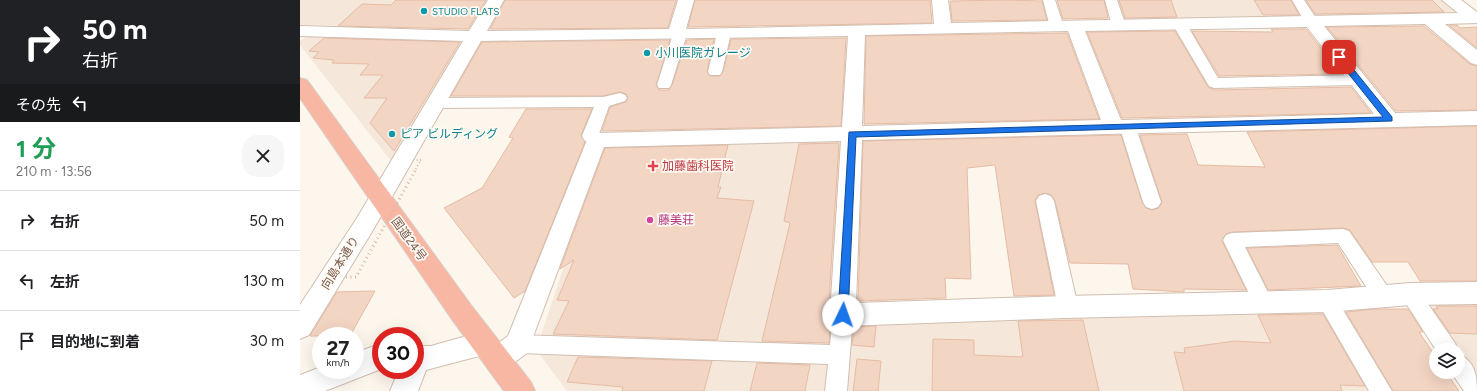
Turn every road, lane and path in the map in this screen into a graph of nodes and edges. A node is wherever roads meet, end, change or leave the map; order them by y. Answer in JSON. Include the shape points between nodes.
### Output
{"nodes":[{"id":1,"x":496,"y":0,"type":"edge"},
{"id":2,"x":686,"y":0,"type":"edge"},
{"id":3,"x":940,"y":0,"type":"edge"},
{"id":4,"x":1049,"y":0,"type":"edge"},
{"id":5,"x":1111,"y":0,"type":"edge"},
{"id":6,"x":1298,"y":0,"type":"edge"},
{"id":7,"x":1450,"y":0,"type":"edge"},
{"id":8,"x":1476,"y":18,"type":"edge"},
{"id":9,"x":1428,"y":19,"type":"junction"},
{"id":10,"x":1311,"y":21,"type":"junction"},
{"id":11,"x":1180,"y":25,"type":"junction"},
{"id":12,"x":1119,"y":26,"type":"junction"},
{"id":13,"x":1056,"y":27,"type":"junction"},
{"id":14,"x":1075,"y":27,"type":"junction"},
{"id":15,"x":943,"y":29,"type":"junction"},
{"id":16,"x":857,"y":30,"type":"junction"},
{"id":17,"x":300,"y":31,"type":"edge"},
{"id":18,"x":724,"y":33,"type":"junction"},
{"id":19,"x":678,"y":34,"type":"junction"},
{"id":20,"x":476,"y":36,"type":"junction"},
{"id":21,"x":1477,"y":59,"type":"edge"},
{"id":22,"x":716,"y":72,"type":"dead end"},
{"id":23,"x":1357,"y":80,"type":"junction"},
{"id":24,"x":300,"y":84,"type":"edge"},
{"id":25,"x":664,"y":85,"type":"dead end"},
{"id":26,"x":620,"y":98,"type":"dead end"},
{"id":27,"x":603,"y":102,"type":"junction"},
{"id":28,"x":436,"y":103,"type":"junction"},
{"id":29,"x":1477,"y":118,"type":"edge"},
{"id":30,"x":1389,"y":119,"type":"junction"},
{"id":31,"x":1120,"y":126,"type":"junction"},
{"id":32,"x":852,"y":134,"type":"junction"},
{"id":33,"x":596,"y":140,"type":"junction"},
{"id":34,"x":413,"y":160,"type":"dead end"},
{"id":35,"x":380,"y":198,"type":"junction"},
{"id":36,"x":1045,"y":201,"type":"dead end"},
{"id":37,"x":1152,"y":202,"type":"dead end"},
{"id":38,"x":346,"y":277,"type":"dead end"},
{"id":39,"x":1477,"y":293,"type":"edge"},
{"id":40,"x":1410,"y":294,"type":"junction"},
{"id":41,"x":1383,"y":296,"type":"junction"},
{"id":42,"x":1327,"y":301,"type":"junction"},
{"id":43,"x":1263,"y":302,"type":"junction"},
{"id":44,"x":1068,"y":307,"type":"junction"},
{"id":45,"x":843,"y":315,"type":"junction"},
{"id":46,"x":300,"y":328,"type":"edge"},
{"id":47,"x":1443,"y":343,"type":"edge"},
{"id":48,"x":518,"y":344,"type":"junction"},
{"id":49,"x":491,"y":351,"type":"junction"},
{"id":50,"x":840,"y":355,"type":"junction"},
{"id":51,"x":424,"y":360,"type":"edge"},
{"id":52,"x":1465,"y":374,"type":"edge"},
{"id":53,"x":322,"y":379,"type":"edge"},
{"id":54,"x":409,"y":379,"type":"edge"},
{"id":55,"x":300,"y":388,"type":"edge"},
{"id":56,"x":404,"y":391,"type":"edge"},
{"id":57,"x":521,"y":391,"type":"edge"},
{"id":58,"x":836,"y":391,"type":"edge"},
{"id":59,"x":1381,"y":391,"type":"edge"},
{"id":60,"x":1476,"y":391,"type":"edge"}],
"edges":[{"from":1,"to":20,"type":"street","name":"向島本通り"},
{"from":2,"to":19,"type":"street"},
{"from":3,"to":15,"type":"street"},
{"from":4,"to":13,"type":"lane"},
{"from":5,"to":12,"type":"lane"},
{"from":6,"to":10,"type":"lane"},
{"from":7,"to":8,"type":"street"},
{"from":8,"to":9,"type":"street"},
{"from":9,"to":10,"type":"street"},
{"from":9,"to":21,"type":"street"},
{"from":10,"to":11,"type":"street"},
{"from":10,"to":23,"type":"street"},
{"from":11,"to":12,"type":"street"},
{"from":11,"to":23,"type":"lane","via":[[1214,83]]},
{"from":12,"to":14,"type":"street"},
{"from":13,"to":14,"type":"street"},
{"from":13,"to":15,"type":"street"},
{"from":14,"to":31,"type":"street"},
{"from":15,"to":16,"type":"street"},
{"from":16,"to":18,"type":"street"},
{"from":16,"to":32,"type":"street"},
{"from":17,"to":20,"type":"street"},
{"from":18,"to":19,"type":"street"},
{"from":18,"to":22,"type":"lane"},
{"from":19,"to":20,"type":"street"},
{"from":19,"to":25,"type":"lane"},
{"from":20,"to":28,"type":"street","name":"向島本通り"},
{"from":23,"to":30,"type":"street"},
{"from":24,"to":35,"type":"highway","name":"国道24号"},
{"from":26,"to":27,"type":"lane"},
{"from":27,"to":28,"type":"lane"},
{"from":27,"to":33,"type":"lane","via":[[590,136]]},
{"from":28,"to":35,"type":"street","name":"向島本通り"},
{"from":29,"to":30,"type":"street"},
{"from":30,"to":31,"type":"street"},
{"from":31,"to":32,"type":"street"},
{"from":31,"to":37,"type":"lane"},
{"from":32,"to":33,"type":"street"},
{"from":32,"to":45,"type":"street"},
{"from":33,"to":48,"type":"street"},
{"from":34,"to":38,"type":"path","bridge":true,"via":[[421,160],[356,277]]},
{"from":35,"to":46,"type":"street","name":"向島本通り"},
{"from":35,"to":49,"type":"highway","name":"国道24号"},
{"from":36,"to":44,"type":"lane"},
{"from":39,"to":40,"type":"street"},
{"from":40,"to":41,"type":"street"},
{"from":40,"to":47,"type":"lane"},
{"from":41,"to":42,"type":"street"},
{"from":41,"to":43,"type":"lane","via":[[1343,236],[1232,240]]},
{"from":42,"to":43,"type":"street"},
{"from":42,"to":59,"type":"lane"},
{"from":43,"to":44,"type":"street"},
{"from":44,"to":45,"type":"street"},
{"from":45,"to":50,"type":"lane"},
{"from":48,"to":49,"type":"street"},
{"from":48,"to":50,"type":"lane"},
{"from":49,"to":51,"type":"street"},
{"from":49,"to":57,"type":"highway","name":"国道24号"},
{"from":50,"to":58,"type":"lane"},
{"from":52,"to":60,"type":"lane"},
{"from":53,"to":55,"type":"street"},
{"from":54,"to":56,"type":"street"}]}
